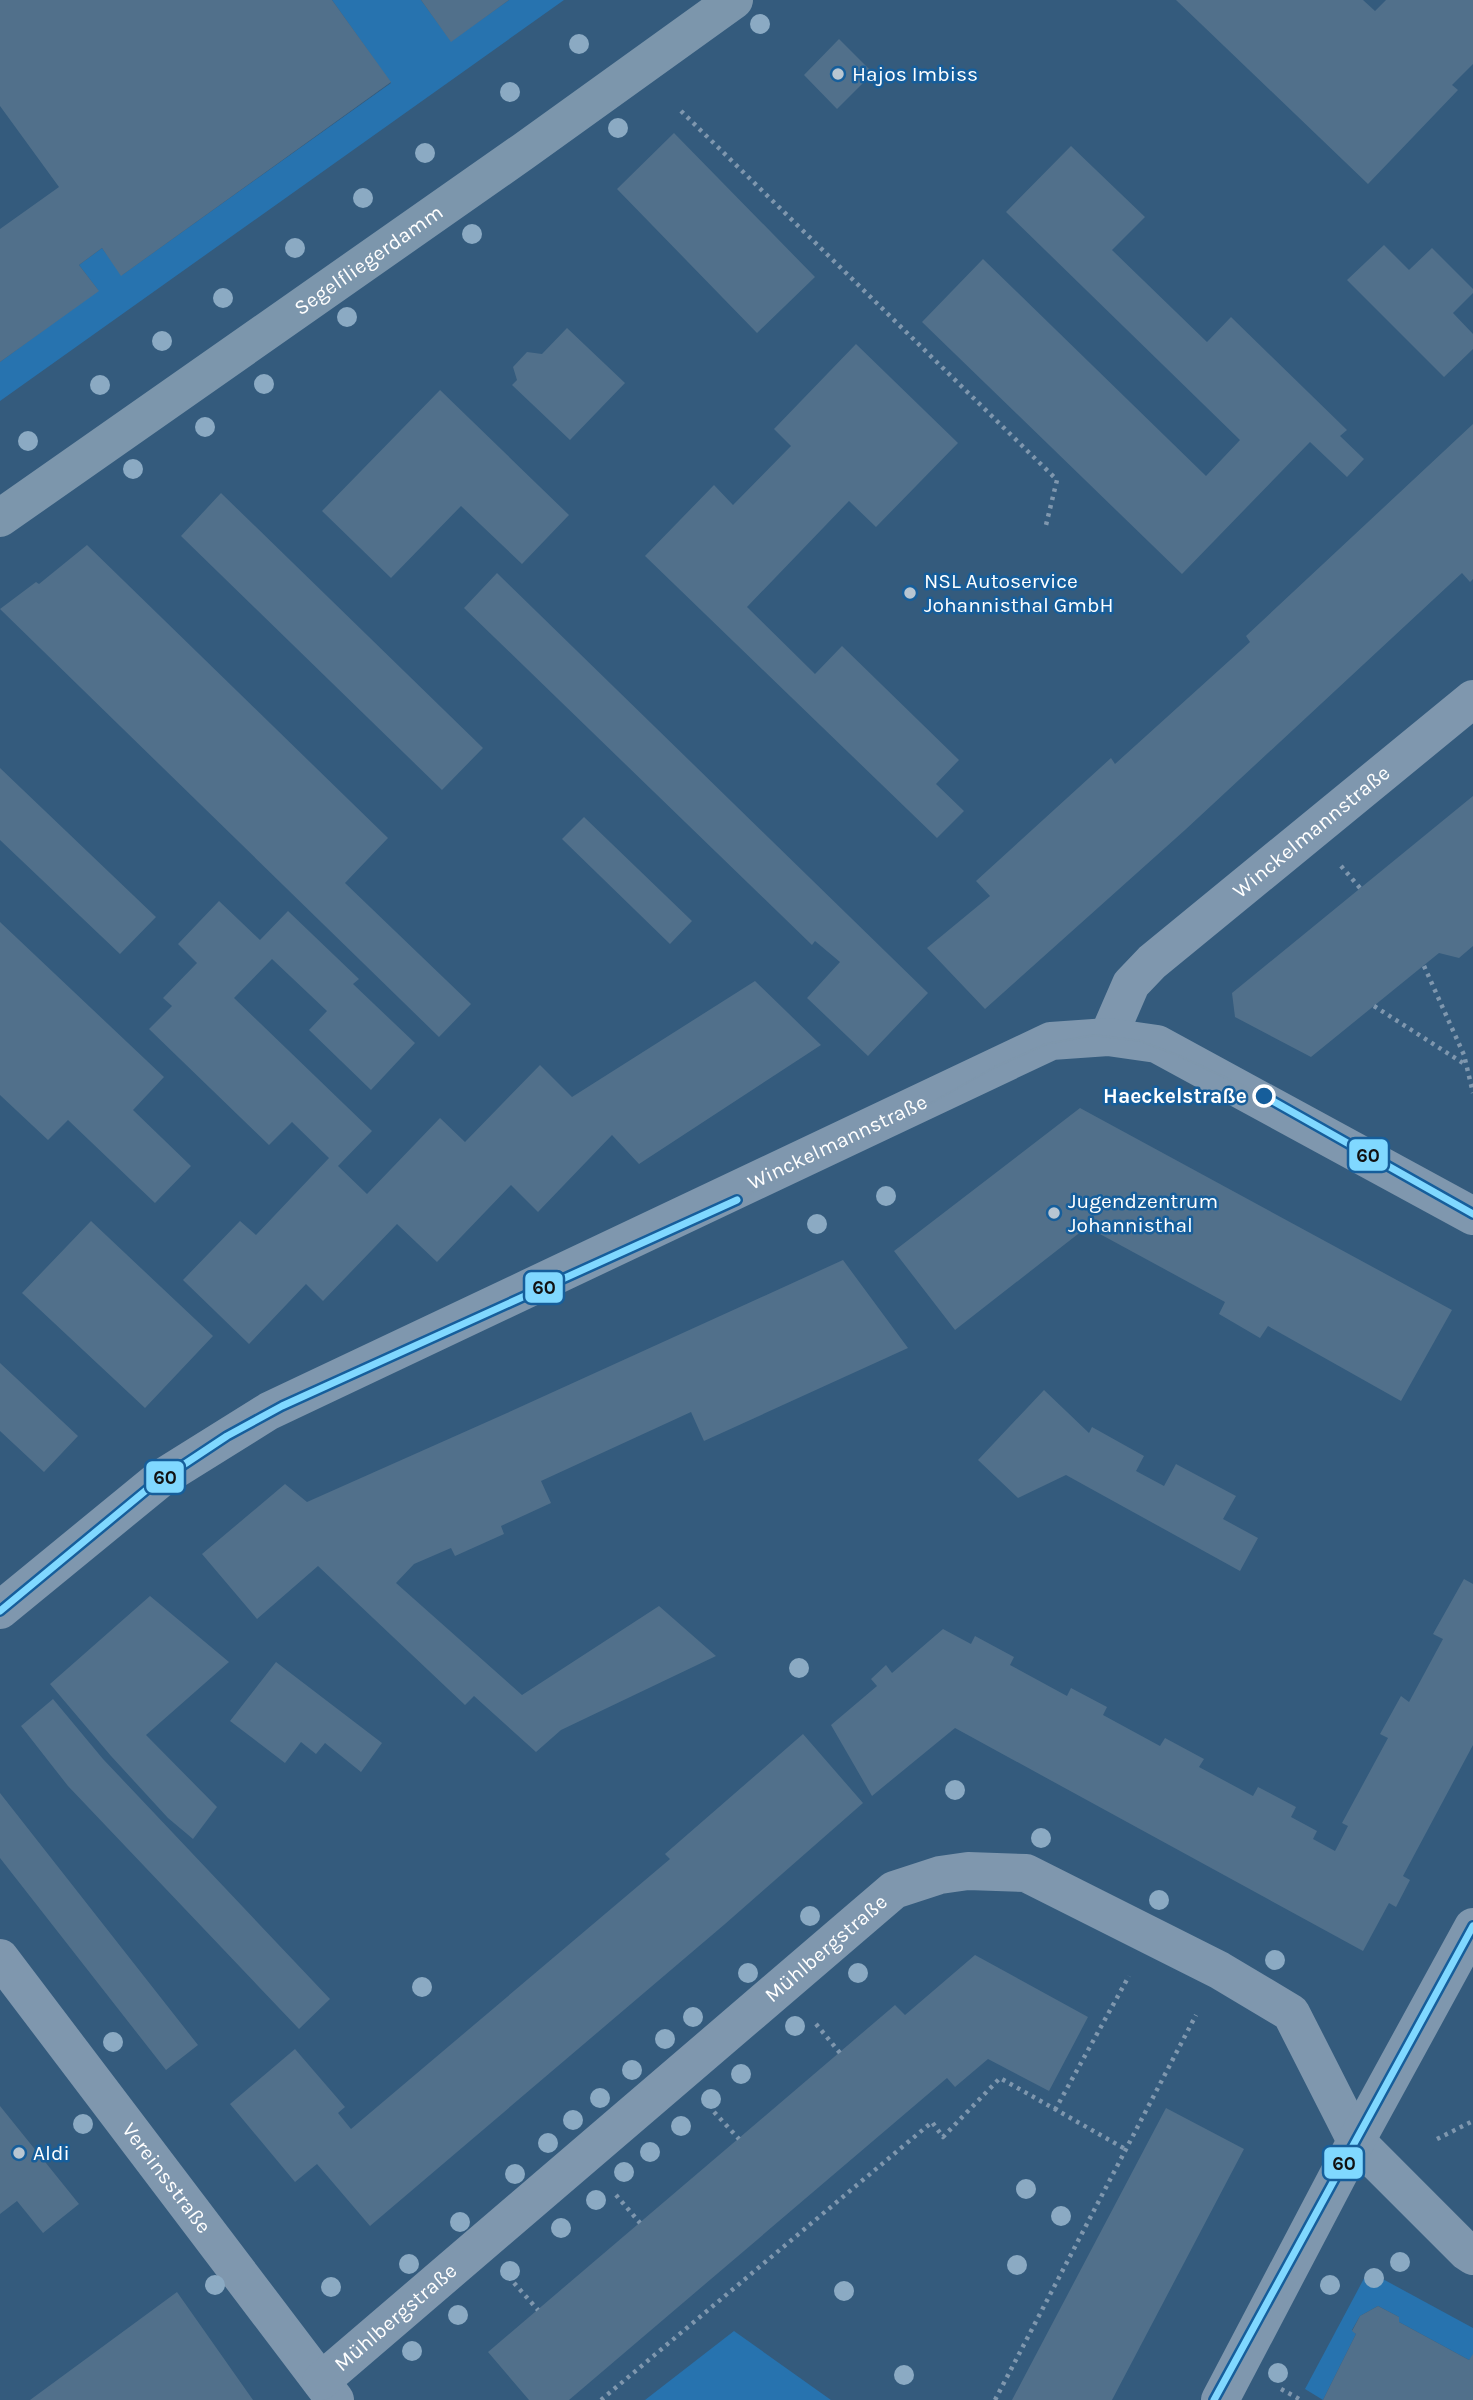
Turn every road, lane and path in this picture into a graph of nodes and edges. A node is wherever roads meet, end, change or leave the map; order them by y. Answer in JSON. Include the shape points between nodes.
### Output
{"nodes":[{"id":1,"x":734,"y":0,"type":"edge"},
{"id":2,"x":681,"y":111,"type":"dead end"},
{"id":3,"x":0,"y":518,"type":"edge"},
{"id":4,"x":1046,"y":525,"type":"dead end"},
{"id":5,"x":1473,"y":699,"type":"edge"},
{"id":6,"x":1336,"y":860,"type":"dead end"},
{"id":7,"x":1360,"y":888,"type":"dead end"},
{"id":8,"x":1424,"y":966,"type":"dead end"},
{"id":9,"x":1374,"y":1006,"type":"dead end"},
{"id":10,"x":1108,"y":1037,"type":"junction"},
{"id":11,"x":1466,"y":1066,"type":"junction"},
{"id":12,"x":1473,"y":1093,"type":"edge"},
{"id":13,"x":1473,"y":1216,"type":"edge"},
{"id":14,"x":0,"y":1610,"type":"edge"},
{"id":15,"x":1473,"y":1927,"type":"edge"},
{"id":16,"x":0,"y":1958,"type":"edge"},
{"id":17,"x":1129,"y":1976,"type":"dead end"},
{"id":18,"x":1196,"y":2015,"type":"dead end"},
{"id":19,"x":816,"y":2024,"type":"dead end"},
{"id":20,"x":840,"y":2053,"type":"dead end"},
{"id":21,"x":1055,"y":2110,"type":"junction"},
{"id":22,"x":714,"y":2112,"type":"dead end"},
{"id":23,"x":1473,"y":2121,"type":"edge"},
{"id":24,"x":739,"y":2139,"type":"dead end"},
{"id":25,"x":1437,"y":2139,"type":"dead end"},
{"id":26,"x":1356,"y":2141,"type":"junction"},
{"id":27,"x":1127,"y":2150,"type":"junction"},
{"id":28,"x":616,"y":2195,"type":"dead end"},
{"id":29,"x":640,"y":2223,"type":"dead end"},
{"id":30,"x":1473,"y":2256,"type":"edge"},
{"id":31,"x":514,"y":2283,"type":"dead end"},
{"id":32,"x":538,"y":2310,"type":"dead end"},
{"id":33,"x":328,"y":2391,"type":"edge"},
{"id":34,"x":601,"y":2400,"type":"edge"},
{"id":35,"x":995,"y":2400,"type":"edge"},
{"id":36,"x":1220,"y":2400,"type":"edge"}],
"edges":[{"from":1,"to":3,"type":"main road","name":"Segelfliegerdamm"},
{"from":2,"to":4,"type":"path","via":[[1057,480]]},
{"from":5,"to":10,"type":"street","name":"Winckelmannstraße","via":[[1152,962],[1131,984]]},
{"from":6,"to":7,"type":"path"},
{"from":8,"to":11,"type":"path"},
{"from":9,"to":11,"type":"path"},
{"from":10,"to":13,"type":"street","via":[[1157,1044]]},
{"from":10,"to":14,"type":"street","name":"Winckelmannstraße","via":[[1051,1041],[269,1411],[160,1479]]},
{"from":11,"to":12,"type":"path"},
{"from":15,"to":26,"type":"street"},
{"from":16,"to":33,"type":"street","name":"Vereinsstraße"},
{"from":17,"to":21,"type":"path"},
{"from":18,"to":27,"type":"path"},
{"from":19,"to":20,"type":"path"},
{"from":21,"to":27,"type":"path"},
{"from":21,"to":34,"type":"path","via":[[1000,2078],[943,2137],[932,2122]]},
{"from":22,"to":24,"type":"path"},
{"from":23,"to":25,"type":"path"},
{"from":26,"to":30,"type":"street","name":"Mühlbergstraße"},
{"from":26,"to":33,"type":"street","name":"Mühlbergstraße","via":[[1291,2013],[1219,1970],[1026,1873],[940,1875],[894,1890]]},
{"from":26,"to":36,"type":"street"},
{"from":27,"to":35,"type":"path"},
{"from":28,"to":29,"type":"path"},
{"from":31,"to":32,"type":"path"}]}
